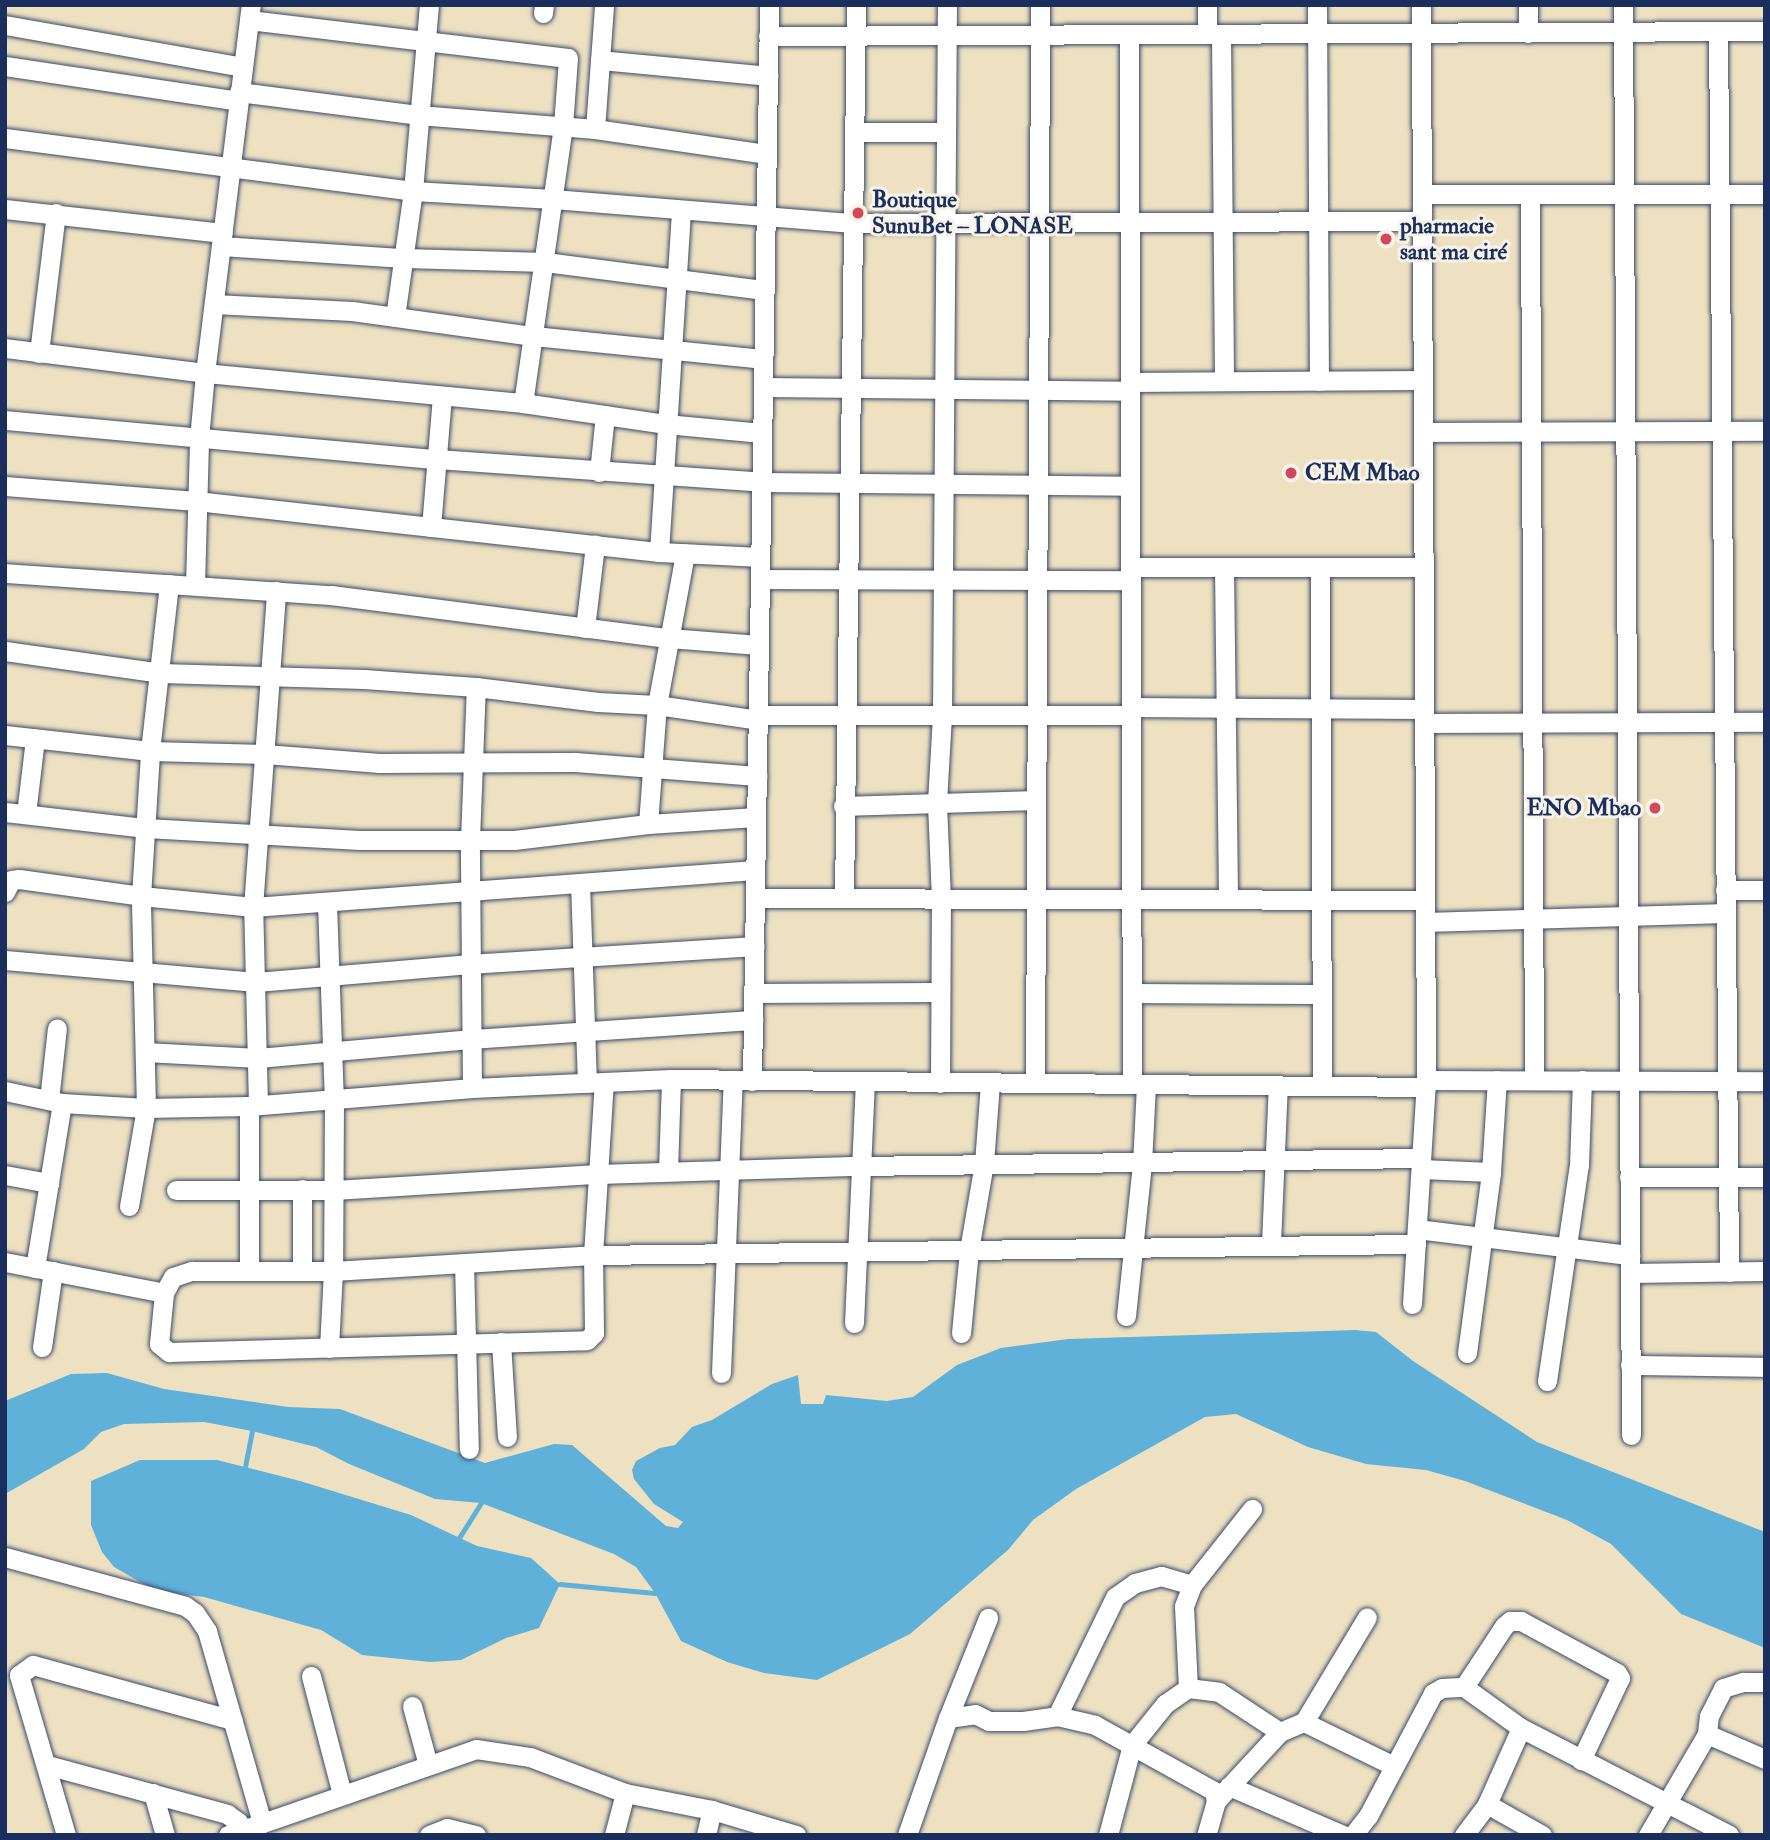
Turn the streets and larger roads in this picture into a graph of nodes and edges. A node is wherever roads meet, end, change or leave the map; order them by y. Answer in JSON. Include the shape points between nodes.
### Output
{"nodes":[{"id":1,"x":429,"y":5,"type":"edge"},
{"id":2,"x":604,"y":5,"type":"edge"},
{"id":3,"x":769,"y":5,"type":"edge"},
{"id":4,"x":856,"y":5,"type":"edge"},
{"id":5,"x":947,"y":5,"type":"edge"},
{"id":6,"x":1040,"y":5,"type":"edge"},
{"id":7,"x":1207,"y":5,"type":"edge"},
{"id":8,"x":1317,"y":5,"type":"edge"},
{"id":9,"x":1421,"y":5,"type":"edge"},
{"id":10,"x":1528,"y":5,"type":"edge"},
{"id":11,"x":1623,"y":5,"type":"edge"},
{"id":12,"x":250,"y":12,"type":"edge"},
{"id":13,"x":5,"y":24,"type":"edge"},
{"id":14,"x":1765,"y":31,"type":"edge"},
{"id":15,"x":1623,"y":32,"type":"junction"},
{"id":16,"x":1718,"y":32,"type":"junction"},
{"id":17,"x":1421,"y":33,"type":"junction"},
{"id":18,"x":1528,"y":33,"type":"junction"},
{"id":19,"x":1214,"y":34,"type":"junction"},
{"id":20,"x":1317,"y":34,"type":"junction"},
{"id":21,"x":1040,"y":35,"type":"junction"},
{"id":22,"x":1129,"y":35,"type":"junction"},
{"id":23,"x":856,"y":36,"type":"junction"},
{"id":24,"x":947,"y":36,"type":"junction"},
{"id":25,"x":768,"y":37,"type":"junction"},
{"id":26,"x":425,"y":42,"type":"junction"},
{"id":27,"x":600,"y":60,"type":"junction"},
{"id":28,"x":5,"y":66,"type":"edge"},
{"id":29,"x":242,"y":67,"type":"junction"},
{"id":30,"x":768,"y":76,"type":"junction"},
{"id":31,"x":239,"y":97,"type":"junction"},
{"id":32,"x":418,"y":116,"type":"junction"},
{"id":33,"x":563,"y":126,"type":"junction"},
{"id":34,"x":595,"y":129,"type":"junction"},
{"id":35,"x":854,"y":132,"type":"junction"},
{"id":36,"x":946,"y":132,"type":"junction"},
{"id":37,"x":5,"y":138,"type":"edge"},
{"id":38,"x":766,"y":154,"type":"junction"},
{"id":39,"x":230,"y":166,"type":"junction"},
{"id":40,"x":413,"y":191,"type":"junction"},
{"id":41,"x":1422,"y":194,"type":"junction"},
{"id":42,"x":1531,"y":194,"type":"junction"},
{"id":43,"x":1624,"y":194,"type":"junction"},
{"id":44,"x":1720,"y":194,"type":"junction"},
{"id":45,"x":1765,"y":194,"type":"edge"},
{"id":46,"x":553,"y":199,"type":"junction"},
{"id":47,"x":5,"y":209,"type":"edge"},
{"id":48,"x":681,"y":212,"type":"junction"},
{"id":49,"x":57,"y":213,"type":"junction"},
{"id":50,"x":763,"y":214,"type":"junction"},
{"id":51,"x":1422,"y":220,"type":"junction"},
{"id":52,"x":1318,"y":221,"type":"junction"},
{"id":53,"x":1129,"y":222,"type":"junction"},
{"id":54,"x":1223,"y":222,"type":"junction"},
{"id":55,"x":853,"y":223,"type":"junction"},
{"id":56,"x":945,"y":223,"type":"junction"},
{"id":57,"x":1039,"y":223,"type":"junction"},
{"id":58,"x":222,"y":239,"type":"junction"},
{"id":59,"x":404,"y":258,"type":"junction"},
{"id":60,"x":545,"y":262,"type":"junction"},
{"id":61,"x":676,"y":280,"type":"junction"},
{"id":62,"x":764,"y":290,"type":"junction"},
{"id":63,"x":214,"y":304,"type":"junction"},
{"id":64,"x":395,"y":317,"type":"junction"},
{"id":65,"x":533,"y":336,"type":"junction"},
{"id":66,"x":5,"y":348,"type":"edge"},
{"id":67,"x":671,"y":349,"type":"junction"},
{"id":68,"x":39,"y":353,"type":"junction"},
{"id":69,"x":763,"y":359,"type":"junction"},
{"id":70,"x":205,"y":373,"type":"junction"},
{"id":71,"x":1319,"y":380,"type":"junction"},
{"id":72,"x":1423,"y":380,"type":"junction"},
{"id":73,"x":1224,"y":381,"type":"junction"},
{"id":74,"x":1130,"y":386,"type":"junction"},
{"id":75,"x":763,"y":387,"type":"junction"},
{"id":76,"x":851,"y":388,"type":"junction"},
{"id":77,"x":944,"y":389,"type":"junction"},
{"id":78,"x":1038,"y":390,"type":"junction"},
{"id":79,"x":442,"y":396,"type":"junction"},
{"id":80,"x":523,"y":403,"type":"junction"},
{"id":81,"x":605,"y":415,"type":"junction"},
{"id":82,"x":5,"y":420,"type":"edge"},
{"id":83,"x":666,"y":424,"type":"junction"},
{"id":84,"x":1722,"y":431,"type":"junction"},
{"id":85,"x":1765,"y":431,"type":"edge"},
{"id":86,"x":1423,"y":432,"type":"junction"},
{"id":87,"x":1531,"y":432,"type":"junction"},
{"id":88,"x":1625,"y":432,"type":"junction"},
{"id":89,"x":762,"y":433,"type":"junction"},
{"id":90,"x":199,"y":439,"type":"junction"},
{"id":91,"x":438,"y":459,"type":"junction"},
{"id":92,"x":600,"y":472,"type":"junction"},
{"id":93,"x":665,"y":476,"type":"junction"},
{"id":94,"x":761,"y":482,"type":"junction"},
{"id":95,"x":849,"y":483,"type":"junction"},
{"id":96,"x":944,"y":484,"type":"junction"},
{"id":97,"x":1038,"y":485,"type":"junction"},
{"id":98,"x":5,"y":486,"type":"edge"},
{"id":99,"x":1130,"y":486,"type":"junction"},
{"id":100,"x":196,"y":501,"type":"junction"},
{"id":101,"x":431,"y":527,"type":"junction"},
{"id":102,"x":596,"y":545,"type":"junction"},
{"id":103,"x":659,"y":552,"type":"junction"},
{"id":104,"x":685,"y":554,"type":"junction"},
{"id":105,"x":760,"y":556,"type":"junction"},
{"id":106,"x":1224,"y":567,"type":"junction"},
{"id":107,"x":1320,"y":567,"type":"junction"},
{"id":108,"x":1423,"y":567,"type":"junction"},
{"id":109,"x":5,"y":573,"type":"edge"},
{"id":110,"x":1130,"y":573,"type":"junction"},
{"id":111,"x":760,"y":579,"type":"junction"},
{"id":112,"x":848,"y":579,"type":"junction"},
{"id":113,"x":943,"y":579,"type":"junction"},
{"id":114,"x":1037,"y":580,"type":"junction"},
{"id":115,"x":169,"y":584,"type":"junction"},
{"id":116,"x":195,"y":585,"type":"junction"},
{"id":117,"x":276,"y":591,"type":"junction"},
{"id":118,"x":585,"y":628,"type":"junction"},
{"id":119,"x":669,"y":638,"type":"junction"},
{"id":120,"x":759,"y":645,"type":"junction"},
{"id":121,"x":5,"y":651,"type":"edge"},
{"id":122,"x":161,"y":673,"type":"junction"},
{"id":123,"x":272,"y":677,"type":"junction"},
{"id":124,"x":476,"y":687,"type":"junction"},
{"id":125,"x":657,"y":705,"type":"junction"},
{"id":126,"x":1225,"y":708,"type":"junction"},
{"id":127,"x":1320,"y":708,"type":"junction"},
{"id":128,"x":1131,"y":711,"type":"junction"},
{"id":129,"x":846,"y":715,"type":"junction"},
{"id":130,"x":942,"y":715,"type":"junction"},
{"id":131,"x":1037,"y":715,"type":"junction"},
{"id":132,"x":1424,"y":716,"type":"junction"},
{"id":133,"x":758,"y":717,"type":"junction"},
{"id":134,"x":1532,"y":722,"type":"junction"},
{"id":135,"x":1627,"y":722,"type":"junction"},
{"id":136,"x":1724,"y":722,"type":"junction"},
{"id":137,"x":1765,"y":722,"type":"edge"},
{"id":138,"x":5,"y":735,"type":"edge"},
{"id":139,"x":34,"y":739,"type":"junction"},
{"id":140,"x":150,"y":751,"type":"junction"},
{"id":141,"x":265,"y":754,"type":"junction"},
{"id":142,"x":471,"y":762,"type":"junction"},
{"id":143,"x":654,"y":766,"type":"junction"},
{"id":144,"x":757,"y":776,"type":"junction"},
{"id":145,"x":1035,"y":800,"type":"junction"},
{"id":146,"x":937,"y":802,"type":"junction"},
{"id":147,"x":844,"y":806,"type":"junction"},
{"id":148,"x":5,"y":812,"type":"edge"},
{"id":149,"x":26,"y":814,"type":"junction"},
{"id":150,"x":756,"y":817,"type":"junction"},
{"id":151,"x":648,"y":824,"type":"junction"},
{"id":152,"x":146,"y":828,"type":"junction"},
{"id":153,"x":256,"y":836,"type":"junction"},
{"id":154,"x":470,"y":839,"type":"junction"},
{"id":155,"x":755,"y":870,"type":"junction"},
{"id":156,"x":580,"y":883,"type":"junction"},
{"id":157,"x":1725,"y":890,"type":"junction"},
{"id":158,"x":1765,"y":890,"type":"edge"},
{"id":159,"x":470,"y":891,"type":"junction"},
{"id":160,"x":5,"y":892,"type":"edge"},
{"id":161,"x":141,"y":896,"type":"junction"},
{"id":162,"x":755,"y":898,"type":"junction"},
{"id":163,"x":844,"y":898,"type":"junction"},
{"id":164,"x":941,"y":899,"type":"junction"},
{"id":165,"x":1036,"y":899,"type":"junction"},
{"id":166,"x":1131,"y":899,"type":"junction"},
{"id":167,"x":1228,"y":900,"type":"junction"},
{"id":168,"x":1321,"y":900,"type":"junction"},
{"id":169,"x":1425,"y":900,"type":"junction"},
{"id":170,"x":327,"y":903,"type":"junction"},
{"id":171,"x":253,"y":907,"type":"junction"},
{"id":172,"x":1726,"y":913,"type":"junction"},
{"id":173,"x":1628,"y":916,"type":"junction"},
{"id":174,"x":1533,"y":919,"type":"junction"},
{"id":175,"x":1426,"y":922,"type":"junction"},
{"id":176,"x":754,"y":946,"type":"junction"},
{"id":177,"x":584,"y":957,"type":"junction"},
{"id":178,"x":5,"y":960,"type":"edge"},
{"id":179,"x":470,"y":964,"type":"junction"},
{"id":180,"x":143,"y":971,"type":"junction"},
{"id":181,"x":329,"y":977,"type":"junction"},
{"id":182,"x":256,"y":982,"type":"junction"},
{"id":183,"x":940,"y":992,"type":"junction"},
{"id":184,"x":753,"y":993,"type":"junction"},
{"id":185,"x":1132,"y":993,"type":"junction"},
{"id":186,"x":1321,"y":994,"type":"junction"},
{"id":187,"x":753,"y":1020,"type":"junction"},
{"id":188,"x":57,"y":1028,"type":"dead end"},
{"id":189,"x":586,"y":1032,"type":"junction"},
{"id":190,"x":472,"y":1038,"type":"junction"},
{"id":191,"x":145,"y":1052,"type":"junction"},
{"id":192,"x":333,"y":1053,"type":"junction"},
{"id":193,"x":258,"y":1058,"type":"junction"},
{"id":194,"x":671,"y":1079,"type":"junction"},
{"id":195,"x":1497,"y":1080,"type":"junction"},
{"id":196,"x":1534,"y":1080,"type":"junction"},
{"id":197,"x":1582,"y":1080,"type":"junction"},
{"id":198,"x":743,"y":1081,"type":"junction"},
{"id":199,"x":1629,"y":1081,"type":"junction"},
{"id":200,"x":1727,"y":1081,"type":"junction"},
{"id":201,"x":1765,"y":1081,"type":"edge"},
{"id":202,"x":865,"y":1082,"type":"junction"},
{"id":203,"x":596,"y":1083,"type":"junction"},
{"id":204,"x":940,"y":1083,"type":"junction"},
{"id":205,"x":990,"y":1083,"type":"junction"},
{"id":206,"x":1035,"y":1083,"type":"junction"},
{"id":207,"x":1426,"y":1083,"type":"junction"},
{"id":208,"x":1139,"y":1084,"type":"junction"},
{"id":209,"x":1278,"y":1086,"type":"junction"},
{"id":210,"x":1322,"y":1086,"type":"junction"},
{"id":211,"x":472,"y":1088,"type":"junction"},
{"id":212,"x":5,"y":1091,"type":"edge"},
{"id":213,"x":334,"y":1100,"type":"junction"},
{"id":214,"x":56,"y":1101,"type":"junction"},
{"id":215,"x":253,"y":1106,"type":"junction"},
{"id":216,"x":146,"y":1108,"type":"junction"},
{"id":217,"x":1275,"y":1158,"type":"junction"},
{"id":218,"x":984,"y":1163,"type":"junction"},
{"id":219,"x":1421,"y":1163,"type":"junction"},
{"id":220,"x":1142,"y":1164,"type":"junction"},
{"id":221,"x":859,"y":1166,"type":"junction"},
{"id":222,"x":729,"y":1169,"type":"junction"},
{"id":223,"x":668,"y":1171,"type":"junction"},
{"id":224,"x":1491,"y":1172,"type":"junction"},
{"id":225,"x":598,"y":1174,"type":"junction"},
{"id":226,"x":5,"y":1175,"type":"edge"},
{"id":227,"x":1629,"y":1177,"type":"junction"},
{"id":228,"x":1728,"y":1177,"type":"junction"},
{"id":229,"x":1765,"y":1177,"type":"edge"},
{"id":230,"x":49,"y":1183,"type":"junction"},
{"id":231,"x":249,"y":1189,"type":"junction"},
{"id":232,"x":302,"y":1189,"type":"junction"},
{"id":233,"x":176,"y":1190,"type":"dead end"},
{"id":234,"x":334,"y":1190,"type":"junction"},
{"id":235,"x":129,"y":1206,"type":"dead end"},
{"id":236,"x":1416,"y":1236,"type":"junction"},
{"id":237,"x":1483,"y":1237,"type":"junction"},
{"id":238,"x":1271,"y":1244,"type":"junction"},
{"id":239,"x":1567,"y":1247,"type":"junction"},
{"id":240,"x":1133,"y":1249,"type":"junction"},
{"id":241,"x":969,"y":1250,"type":"junction"},
{"id":242,"x":856,"y":1251,"type":"junction"},
{"id":243,"x":726,"y":1254,"type":"junction"},
{"id":244,"x":593,"y":1255,"type":"junction"},
{"id":245,"x":5,"y":1262,"type":"edge"},
{"id":246,"x":464,"y":1263,"type":"junction"},
{"id":247,"x":1630,"y":1264,"type":"junction"},
{"id":248,"x":44,"y":1269,"type":"junction"},
{"id":249,"x":249,"y":1270,"type":"junction"},
{"id":250,"x":302,"y":1271,"type":"junction"},
{"id":251,"x":333,"y":1271,"type":"junction"},
{"id":252,"x":1765,"y":1271,"type":"edge"},
{"id":253,"x":1728,"y":1272,"type":"junction"},
{"id":254,"x":164,"y":1293,"type":"junction"},
{"id":255,"x":1412,"y":1304,"type":"dead end"},
{"id":256,"x":1126,"y":1317,"type":"dead end"},
{"id":257,"x":855,"y":1323,"type":"dead end"},
{"id":258,"x":961,"y":1333,"type":"dead end"},
{"id":259,"x":501,"y":1342,"type":"junction"},
{"id":260,"x":464,"y":1344,"type":"junction"},
{"id":261,"x":42,"y":1347,"type":"dead end"},
{"id":262,"x":329,"y":1348,"type":"junction"},
{"id":263,"x":1467,"y":1353,"type":"dead end"},
{"id":264,"x":1630,"y":1365,"type":"junction"},
{"id":265,"x":1765,"y":1367,"type":"edge"},
{"id":266,"x":721,"y":1373,"type":"dead end"},
{"id":267,"x":1547,"y":1381,"type":"dead end"},
{"id":268,"x":1631,"y":1435,"type":"dead end"},
{"id":269,"x":507,"y":1437,"type":"dead end"},
{"id":270,"x":469,"y":1449,"type":"dead end"},
{"id":271,"x":1252,"y":1509,"type":"dead end"},
{"id":272,"x":5,"y":1558,"type":"edge"},
{"id":273,"x":1192,"y":1585,"type":"junction"},
{"id":274,"x":1367,"y":1617,"type":"dead end"},
{"id":275,"x":988,"y":1618,"type":"dead end"},
{"id":276,"x":311,"y":1676,"type":"dead end"},
{"id":277,"x":1765,"y":1682,"type":"edge"},
{"id":278,"x":1464,"y":1687,"type":"junction"},
{"id":279,"x":1188,"y":1688,"type":"junction"},
{"id":280,"x":412,"y":1706,"type":"dead end"},
{"id":281,"x":1056,"y":1716,"type":"junction"},
{"id":282,"x":948,"y":1718,"type":"junction"},
{"id":283,"x":233,"y":1720,"type":"junction"},
{"id":284,"x":1304,"y":1723,"type":"junction"},
{"id":285,"x":1521,"y":1728,"type":"junction"},
{"id":286,"x":1280,"y":1732,"type":"junction"},
{"id":287,"x":1707,"y":1734,"type":"junction"},
{"id":288,"x":1132,"y":1745,"type":"junction"},
{"id":289,"x":1765,"y":1759,"type":"edge"},
{"id":290,"x":1581,"y":1760,"type":"junction"},
{"id":291,"x":47,"y":1765,"type":"junction"},
{"id":292,"x":428,"y":1765,"type":"junction"},
{"id":293,"x":1394,"y":1766,"type":"junction"},
{"id":294,"x":153,"y":1793,"type":"junction"},
{"id":295,"x":625,"y":1793,"type":"junction"},
{"id":296,"x":1223,"y":1793,"type":"junction"},
{"id":297,"x":342,"y":1794,"type":"junction"},
{"id":298,"x":1667,"y":1803,"type":"junction"},
{"id":299,"x":1487,"y":1804,"type":"junction"},
{"id":300,"x":712,"y":1811,"type":"junction"},
{"id":301,"x":262,"y":1823,"type":"junction"},
{"id":302,"x":234,"y":1832,"type":"edge"},
{"id":303,"x":66,"y":1835,"type":"edge"},
{"id":304,"x":165,"y":1835,"type":"edge"},
{"id":305,"x":429,"y":1835,"type":"edge"},
{"id":306,"x":475,"y":1835,"type":"edge"},
{"id":307,"x":614,"y":1835,"type":"edge"},
{"id":308,"x":706,"y":1835,"type":"edge"},
{"id":309,"x":796,"y":1835,"type":"edge"},
{"id":310,"x":907,"y":1835,"type":"edge"},
{"id":311,"x":1108,"y":1835,"type":"edge"},
{"id":312,"x":1206,"y":1835,"type":"edge"},
{"id":313,"x":1343,"y":1835,"type":"edge"},
{"id":314,"x":1353,"y":1835,"type":"edge"},
{"id":315,"x":1464,"y":1835,"type":"edge"},
{"id":316,"x":1542,"y":1835,"type":"edge"},
{"id":317,"x":1648,"y":1835,"type":"edge"},
{"id":318,"x":1729,"y":1835,"type":"edge"}],
"edges":[{"from":1,"to":26,"type":"street"},
{"from":2,"to":27,"type":"street"},
{"from":3,"to":25,"type":"street"},
{"from":4,"to":23,"type":"street"},
{"from":5,"to":24,"type":"street"},
{"from":6,"to":21,"type":"street"},
{"from":7,"to":19,"type":"street"},
{"from":8,"to":20,"type":"street"},
{"from":9,"to":17,"type":"street"},
{"from":10,"to":18,"type":"street"},
{"from":11,"to":15,"type":"street"},
{"from":12,"to":26,"type":"street"},
{"from":12,"to":29,"type":"street"},
{"from":13,"to":29,"type":"street"},
{"from":14,"to":16,"type":"street"},
{"from":15,"to":16,"type":"street"},
{"from":15,"to":18,"type":"street"},
{"from":15,"to":43,"type":"street"},
{"from":16,"to":44,"type":"street"},
{"from":17,"to":18,"type":"street"},
{"from":17,"to":20,"type":"street"},
{"from":17,"to":41,"type":"street"},
{"from":19,"to":20,"type":"street"},
{"from":19,"to":22,"type":"street"},
{"from":19,"to":54,"type":"street"},
{"from":20,"to":52,"type":"street"},
{"from":21,"to":22,"type":"street"},
{"from":21,"to":24,"type":"street"},
{"from":21,"to":57,"type":"street"},
{"from":22,"to":53,"type":"street"},
{"from":23,"to":24,"type":"street"},
{"from":23,"to":25,"type":"street"},
{"from":23,"to":35,"type":"street"},
{"from":24,"to":36,"type":"street"},
{"from":25,"to":30,"type":"street"},
{"from":26,"to":32,"type":"street"},
{"from":26,"to":33,"type":"street","via":[[568,58]]},
{"from":27,"to":30,"type":"street"},
{"from":27,"to":34,"type":"street"},
{"from":28,"to":31,"type":"street"},
{"from":29,"to":31,"type":"street"},
{"from":30,"to":38,"type":"street"},
{"from":31,"to":32,"type":"street"},
{"from":31,"to":39,"type":"street"},
{"from":32,"to":33,"type":"street"},
{"from":32,"to":40,"type":"street"},
{"from":33,"to":34,"type":"street"},
{"from":33,"to":46,"type":"street"},
{"from":34,"to":38,"type":"street"},
{"from":35,"to":36,"type":"street"},
{"from":35,"to":55,"type":"street"},
{"from":36,"to":56,"type":"street"},
{"from":37,"to":39,"type":"street"},
{"from":38,"to":50,"type":"street"},
{"from":39,"to":40,"type":"street"},
{"from":39,"to":58,"type":"street"},
{"from":40,"to":46,"type":"street"},
{"from":40,"to":59,"type":"street"},
{"from":41,"to":42,"type":"street"},
{"from":41,"to":51,"type":"street"},
{"from":42,"to":43,"type":"street"},
{"from":42,"to":87,"type":"street"},
{"from":43,"to":44,"type":"street"},
{"from":43,"to":88,"type":"street"},
{"from":44,"to":45,"type":"street"},
{"from":44,"to":84,"type":"street"},
{"from":46,"to":48,"type":"street"},
{"from":46,"to":60,"type":"street"},
{"from":47,"to":49,"type":"street"},
{"from":48,"to":50,"type":"street"},
{"from":48,"to":61,"type":"street"},
{"from":49,"to":58,"type":"street"},
{"from":49,"to":68,"type":"street"},
{"from":50,"to":55,"type":"street"},
{"from":50,"to":62,"type":"street"},
{"from":51,"to":52,"type":"street"},
{"from":51,"to":72,"type":"street"},
{"from":52,"to":54,"type":"street"},
{"from":52,"to":71,"type":"street"},
{"from":53,"to":54,"type":"street"},
{"from":53,"to":57,"type":"street"},
{"from":53,"to":74,"type":"street"},
{"from":54,"to":73,"type":"street"},
{"from":55,"to":56,"type":"street"},
{"from":55,"to":76,"type":"street"},
{"from":56,"to":57,"type":"street"},
{"from":56,"to":77,"type":"street"},
{"from":57,"to":78,"type":"street"},
{"from":58,"to":59,"type":"street"},
{"from":58,"to":63,"type":"street"},
{"from":59,"to":60,"type":"street"},
{"from":59,"to":64,"type":"street"},
{"from":60,"to":61,"type":"street"},
{"from":60,"to":65,"type":"street"},
{"from":61,"to":62,"type":"street"},
{"from":61,"to":67,"type":"street"},
{"from":62,"to":69,"type":"street"},
{"from":63,"to":64,"type":"street"},
{"from":63,"to":70,"type":"street"},
{"from":64,"to":65,"type":"street"},
{"from":65,"to":67,"type":"street"},
{"from":65,"to":80,"type":"street"},
{"from":66,"to":68,"type":"street"},
{"from":67,"to":69,"type":"street"},
{"from":67,"to":83,"type":"street"},
{"from":68,"to":70,"type":"street"},
{"from":69,"to":75,"type":"street"},
{"from":70,"to":79,"type":"street"},
{"from":70,"to":90,"type":"street"},
{"from":71,"to":72,"type":"street"},
{"from":71,"to":73,"type":"street"},
{"from":72,"to":86,"type":"street"},
{"from":73,"to":74,"type":"street"},
{"from":74,"to":78,"type":"street"},
{"from":74,"to":99,"type":"street"},
{"from":75,"to":76,"type":"street"},
{"from":75,"to":89,"type":"street"},
{"from":76,"to":77,"type":"street"},
{"from":76,"to":95,"type":"street"},
{"from":77,"to":78,"type":"street"},
{"from":77,"to":96,"type":"street"},
{"from":78,"to":97,"type":"street"},
{"from":79,"to":80,"type":"street"},
{"from":79,"to":91,"type":"street"},
{"from":80,"to":81,"type":"street"},
{"from":81,"to":83,"type":"street"},
{"from":81,"to":92,"type":"street"},
{"from":82,"to":90,"type":"street"},
{"from":83,"to":89,"type":"street"},
{"from":83,"to":93,"type":"street"},
{"from":84,"to":85,"type":"street"},
{"from":84,"to":88,"type":"street"},
{"from":84,"to":136,"type":"street"},
{"from":86,"to":87,"type":"street"},
{"from":86,"to":108,"type":"street"},
{"from":87,"to":88,"type":"street"},
{"from":87,"to":134,"type":"street"},
{"from":88,"to":135,"type":"street"},
{"from":89,"to":94,"type":"street"},
{"from":90,"to":91,"type":"street"},
{"from":90,"to":100,"type":"street"},
{"from":91,"to":92,"type":"street"},
{"from":91,"to":101,"type":"street"},
{"from":92,"to":93,"type":"street"},
{"from":93,"to":94,"type":"street"},
{"from":93,"to":103,"type":"street"},
{"from":94,"to":95,"type":"street"},
{"from":94,"to":105,"type":"street"},
{"from":95,"to":96,"type":"street"},
{"from":95,"to":112,"type":"street"},
{"from":96,"to":97,"type":"street"},
{"from":96,"to":113,"type":"street"},
{"from":97,"to":99,"type":"street"},
{"from":97,"to":114,"type":"street"},
{"from":98,"to":100,"type":"street"},
{"from":99,"to":110,"type":"street"},
{"from":100,"to":101,"type":"street"},
{"from":100,"to":116,"type":"street"},
{"from":101,"to":102,"type":"street"},
{"from":102,"to":103,"type":"street"},
{"from":102,"to":118,"type":"street"},
{"from":103,"to":104,"type":"street"},
{"from":104,"to":105,"type":"street"},
{"from":104,"to":119,"type":"street"},
{"from":105,"to":111,"type":"street"},
{"from":106,"to":107,"type":"street"},
{"from":106,"to":110,"type":"street"},
{"from":106,"to":126,"type":"street"},
{"from":107,"to":108,"type":"street"},
{"from":107,"to":127,"type":"street"},
{"from":108,"to":132,"type":"street"},
{"from":109,"to":115,"type":"street"},
{"from":110,"to":114,"type":"street"},
{"from":110,"to":128,"type":"street"},
{"from":111,"to":112,"type":"street"},
{"from":111,"to":120,"type":"street"},
{"from":112,"to":113,"type":"street"},
{"from":112,"to":129,"type":"street"},
{"from":113,"to":114,"type":"street"},
{"from":113,"to":130,"type":"street"},
{"from":114,"to":131,"type":"street"},
{"from":115,"to":116,"type":"street"},
{"from":115,"to":122,"type":"street"},
{"from":116,"to":117,"type":"street"},
{"from":117,"to":118,"type":"street"},
{"from":117,"to":123,"type":"street"},
{"from":118,"to":119,"type":"street"},
{"from":119,"to":120,"type":"street"},
{"from":119,"to":125,"type":"street"},
{"from":120,"to":133,"type":"street"},
{"from":121,"to":122,"type":"street"},
{"from":122,"to":123,"type":"street"},
{"from":122,"to":140,"type":"street"},
{"from":123,"to":124,"type":"street"},
{"from":123,"to":141,"type":"street"},
{"from":124,"to":125,"type":"street"},
{"from":124,"to":142,"type":"street"},
{"from":125,"to":133,"type":"street"},
{"from":125,"to":143,"type":"street"},
{"from":126,"to":127,"type":"street"},
{"from":126,"to":128,"type":"street"},
{"from":126,"to":167,"type":"street"},
{"from":127,"to":132,"type":"street"},
{"from":127,"to":168,"type":"street"},
{"from":128,"to":131,"type":"street"},
{"from":128,"to":166,"type":"street"},
{"from":129,"to":130,"type":"street"},
{"from":129,"to":133,"type":"street"},
{"from":129,"to":147,"type":"street"},
{"from":130,"to":131,"type":"street"},
{"from":130,"to":146,"type":"street"},
{"from":131,"to":145,"type":"street"},
{"from":132,"to":134,"type":"street"},
{"from":132,"to":169,"type":"street"},
{"from":133,"to":144,"type":"street"},
{"from":134,"to":135,"type":"street"},
{"from":134,"to":174,"type":"street"},
{"from":135,"to":136,"type":"street"},
{"from":135,"to":173,"type":"street"},
{"from":136,"to":137,"type":"street"},
{"from":136,"to":157,"type":"street"},
{"from":138,"to":139,"type":"street"},
{"from":139,"to":140,"type":"street"},
{"from":139,"to":149,"type":"street"},
{"from":140,"to":141,"type":"street"},
{"from":140,"to":152,"type":"street"},
{"from":141,"to":142,"type":"street","via":[[380,763]]},
{"from":141,"to":153,"type":"street"},
{"from":142,"to":143,"type":"street"},
{"from":142,"to":154,"type":"street"},
{"from":143,"to":144,"type":"street"},
{"from":143,"to":151,"type":"street"},
{"from":144,"to":150,"type":"street"},
{"from":145,"to":146,"type":"street"},
{"from":145,"to":165,"type":"street"},
{"from":146,"to":147,"type":"street"},
{"from":146,"to":164,"type":"street"},
{"from":147,"to":163,"type":"street"},
{"from":148,"to":149,"type":"street"},
{"from":149,"to":152,"type":"street"},
{"from":150,"to":151,"type":"street"},
{"from":150,"to":155,"type":"street"},
{"from":151,"to":154,"type":"street","via":[[528,839]]},
{"from":152,"to":153,"type":"street"},
{"from":152,"to":161,"type":"street"},
{"from":153,"to":154,"type":"street"},
{"from":153,"to":171,"type":"street"},
{"from":154,"to":159,"type":"street"},
{"from":155,"to":156,"type":"street"},
{"from":155,"to":162,"type":"street"},
{"from":156,"to":159,"type":"street"},
{"from":156,"to":177,"type":"street"},
{"from":157,"to":158,"type":"street"},
{"from":157,"to":172,"type":"street"},
{"from":159,"to":170,"type":"street"},
{"from":159,"to":179,"type":"street"},
{"from":160,"to":161,"type":"street","via":[[11,880],[19,879]]},
{"from":161,"to":171,"type":"street"},
{"from":161,"to":180,"type":"street"},
{"from":162,"to":163,"type":"street"},
{"from":162,"to":176,"type":"street"},
{"from":163,"to":164,"type":"street"},
{"from":164,"to":165,"type":"street"},
{"from":164,"to":183,"type":"street"},
{"from":165,"to":166,"type":"street"},
{"from":165,"to":206,"type":"street"},
{"from":166,"to":167,"type":"street"},
{"from":166,"to":185,"type":"street"},
{"from":167,"to":168,"type":"street"},
{"from":168,"to":169,"type":"street"},
{"from":168,"to":186,"type":"street"},
{"from":169,"to":175,"type":"street"},
{"from":170,"to":171,"type":"street"},
{"from":170,"to":181,"type":"street"},
{"from":171,"to":182,"type":"street"},
{"from":172,"to":173,"type":"street"},
{"from":172,"to":200,"type":"street"},
{"from":173,"to":174,"type":"street"},
{"from":173,"to":199,"type":"street"},
{"from":174,"to":175,"type":"street"},
{"from":174,"to":196,"type":"street"},
{"from":175,"to":207,"type":"street"},
{"from":176,"to":177,"type":"street"},
{"from":176,"to":184,"type":"street"},
{"from":177,"to":179,"type":"street"},
{"from":177,"to":189,"type":"street"},
{"from":178,"to":180,"type":"street"},
{"from":179,"to":181,"type":"street"},
{"from":179,"to":190,"type":"street"},
{"from":180,"to":182,"type":"street"},
{"from":180,"to":191,"type":"street"},
{"from":181,"to":182,"type":"street"},
{"from":181,"to":192,"type":"street"},
{"from":182,"to":193,"type":"street"},
{"from":183,"to":184,"type":"street"},
{"from":183,"to":204,"type":"street"},
{"from":184,"to":187,"type":"street"},
{"from":185,"to":186,"type":"street"},
{"from":185,"to":208,"type":"street"},
{"from":186,"to":210,"type":"street"},
{"from":187,"to":189,"type":"street"},
{"from":187,"to":198,"type":"street"},
{"from":188,"to":214,"type":"street"},
{"from":189,"to":190,"type":"street"},
{"from":189,"to":203,"type":"street"},
{"from":190,"to":192,"type":"street"},
{"from":190,"to":211,"type":"street"},
{"from":191,"to":193,"type":"street"},
{"from":191,"to":216,"type":"street"},
{"from":192,"to":193,"type":"street"},
{"from":192,"to":213,"type":"street"},
{"from":193,"to":215,"type":"street"},
{"from":194,"to":198,"type":"street"},
{"from":194,"to":203,"type":"street"},
{"from":194,"to":223,"type":"street"},
{"from":195,"to":196,"type":"street"},
{"from":195,"to":207,"type":"street"},
{"from":195,"to":224,"type":"street"},
{"from":196,"to":197,"type":"street"},
{"from":197,"to":199,"type":"street"},
{"from":197,"to":239,"type":"street","via":[[1579,1165]]},
{"from":198,"to":202,"type":"street"},
{"from":198,"to":222,"type":"street"},
{"from":199,"to":200,"type":"street"},
{"from":199,"to":227,"type":"street"},
{"from":200,"to":201,"type":"street"},
{"from":200,"to":228,"type":"street"},
{"from":202,"to":204,"type":"street"},
{"from":202,"to":221,"type":"street"},
{"from":203,"to":211,"type":"street"},
{"from":203,"to":225,"type":"street"},
{"from":204,"to":205,"type":"street"},
{"from":205,"to":206,"type":"street"},
{"from":205,"to":218,"type":"street"},
{"from":206,"to":208,"type":"street"},
{"from":207,"to":210,"type":"street"},
{"from":207,"to":219,"type":"street"},
{"from":208,"to":209,"type":"street"},
{"from":208,"to":220,"type":"street"},
{"from":209,"to":210,"type":"street"},
{"from":209,"to":217,"type":"street"},
{"from":211,"to":213,"type":"street"},
{"from":212,"to":214,"type":"street"},
{"from":213,"to":215,"type":"street"},
{"from":213,"to":234,"type":"street"},
{"from":214,"to":216,"type":"street"},
{"from":214,"to":230,"type":"street"},
{"from":215,"to":216,"type":"street"},
{"from":215,"to":231,"type":"street"},
{"from":216,"to":235,"type":"street"},
{"from":217,"to":219,"type":"street"},
{"from":217,"to":220,"type":"street"},
{"from":217,"to":238,"type":"street"},
{"from":218,"to":220,"type":"street"},
{"from":218,"to":221,"type":"street"},
{"from":218,"to":241,"type":"street"},
{"from":219,"to":224,"type":"street"},
{"from":219,"to":236,"type":"street"},
{"from":220,"to":240,"type":"street"},
{"from":221,"to":222,"type":"street"},
{"from":221,"to":242,"type":"street"},
{"from":222,"to":223,"type":"street"},
{"from":222,"to":243,"type":"street"},
{"from":223,"to":225,"type":"street"},
{"from":224,"to":237,"type":"street"},
{"from":225,"to":234,"type":"street"},
{"from":225,"to":244,"type":"street"},
{"from":226,"to":230,"type":"street"},
{"from":227,"to":228,"type":"street"},
{"from":227,"to":247,"type":"street"},
{"from":228,"to":229,"type":"street"},
{"from":228,"to":253,"type":"street"},
{"from":230,"to":248,"type":"street"},
{"from":231,"to":232,"type":"street"},
{"from":231,"to":233,"type":"street"},
{"from":231,"to":249,"type":"street"},
{"from":232,"to":234,"type":"street"},
{"from":232,"to":250,"type":"street"},
{"from":234,"to":251,"type":"street"},
{"from":236,"to":237,"type":"street"},
{"from":236,"to":238,"type":"street"},
{"from":236,"to":255,"type":"street"},
{"from":237,"to":239,"type":"street"},
{"from":237,"to":263,"type":"street"},
{"from":238,"to":240,"type":"street"},
{"from":239,"to":247,"type":"street"},
{"from":239,"to":267,"type":"street"},
{"from":240,"to":241,"type":"street"},
{"from":240,"to":256,"type":"street"},
{"from":241,"to":242,"type":"street"},
{"from":241,"to":258,"type":"street"},
{"from":242,"to":243,"type":"street"},
{"from":242,"to":257,"type":"street"},
{"from":243,"to":244,"type":"street"},
{"from":243,"to":266,"type":"street"},
{"from":244,"to":246,"type":"street"},
{"from":244,"to":259,"type":"street","via":[[591,1337]]},
{"from":245,"to":248,"type":"street"},
{"from":246,"to":251,"type":"street"},
{"from":246,"to":260,"type":"street"},
{"from":247,"to":253,"type":"street"},
{"from":247,"to":264,"type":"street"},
{"from":248,"to":254,"type":"street"},
{"from":248,"to":261,"type":"street"},
{"from":249,"to":250,"type":"street"},
{"from":249,"to":254,"type":"street","via":[[180,1273],[168,1282]]},
{"from":250,"to":251,"type":"street"},
{"from":251,"to":262,"type":"street"},
{"from":252,"to":253,"type":"street"},
{"from":254,"to":262,"type":"street","via":[[159,1344],[169,1352]]},
{"from":259,"to":260,"type":"street"},
{"from":259,"to":269,"type":"street"},
{"from":260,"to":262,"type":"street"},
{"from":260,"to":270,"type":"street"},
{"from":264,"to":265,"type":"street"},
{"from":264,"to":268,"type":"street"},
{"from":271,"to":273,"type":"street"},
{"from":272,"to":283,"type":"street","via":[[185,1605],[207,1631]]},
{"from":273,"to":279,"type":"street","via":[[1184,1606]]},
{"from":273,"to":281,"type":"street","via":[[1161,1576],[1135,1583],[1115,1597]]},
{"from":274,"to":284,"type":"street"},
{"from":275,"to":282,"type":"street"},
{"from":276,"to":297,"type":"street"},
{"from":277,"to":287,"type":"street","via":[[1723,1688],[1709,1716]]},
{"from":278,"to":285,"type":"street"},
{"from":278,"to":290,"type":"street","via":[[1510,1621],[1521,1620],[1617,1673],[1620,1678]]},
{"from":278,"to":293,"type":"street","via":[[1433,1693]]},
{"from":279,"to":286,"type":"street","via":[[1219,1692]]},
{"from":279,"to":288,"type":"street","via":[[1165,1704]]},
{"from":280,"to":292,"type":"street"},
{"from":281,"to":282,"type":"street","via":[[1023,1721],[989,1721],[975,1714]]},
{"from":281,"to":288,"type":"street","via":[[1095,1725]]},
{"from":282,"to":310,"type":"street"},
{"from":283,"to":291,"type":"street","via":[[33,1665],[19,1675]]},
{"from":283,"to":301,"type":"street"},
{"from":284,"to":286,"type":"street"},
{"from":284,"to":293,"type":"street"},
{"from":285,"to":290,"type":"street"},
{"from":285,"to":299,"type":"street"},
{"from":286,"to":296,"type":"street"},
{"from":287,"to":289,"type":"street"},
{"from":287,"to":298,"type":"street"},
{"from":288,"to":296,"type":"street"},
{"from":288,"to":311,"type":"street"},
{"from":290,"to":298,"type":"street"},
{"from":291,"to":294,"type":"street"},
{"from":291,"to":303,"type":"street"},
{"from":292,"to":295,"type":"street","via":[[476,1749],[506,1753],[530,1757]]},
{"from":292,"to":297,"type":"street"},
{"from":293,"to":314,"type":"street"},
{"from":294,"to":302,"type":"street","via":[[233,1816]]},
{"from":294,"to":304,"type":"street"},
{"from":295,"to":300,"type":"street"},
{"from":295,"to":307,"type":"street"},
{"from":296,"to":312,"type":"street"},
{"from":296,"to":313,"type":"street"},
{"from":297,"to":301,"type":"street"},
{"from":298,"to":317,"type":"street"},
{"from":298,"to":318,"type":"street"},
{"from":299,"to":315,"type":"street"},
{"from":299,"to":316,"type":"street"},
{"from":300,"to":308,"type":"street"},
{"from":300,"to":309,"type":"street"},
{"from":301,"to":302,"type":"street"},
{"from":305,"to":306,"type":"street","via":[[447,1828]]}]}
